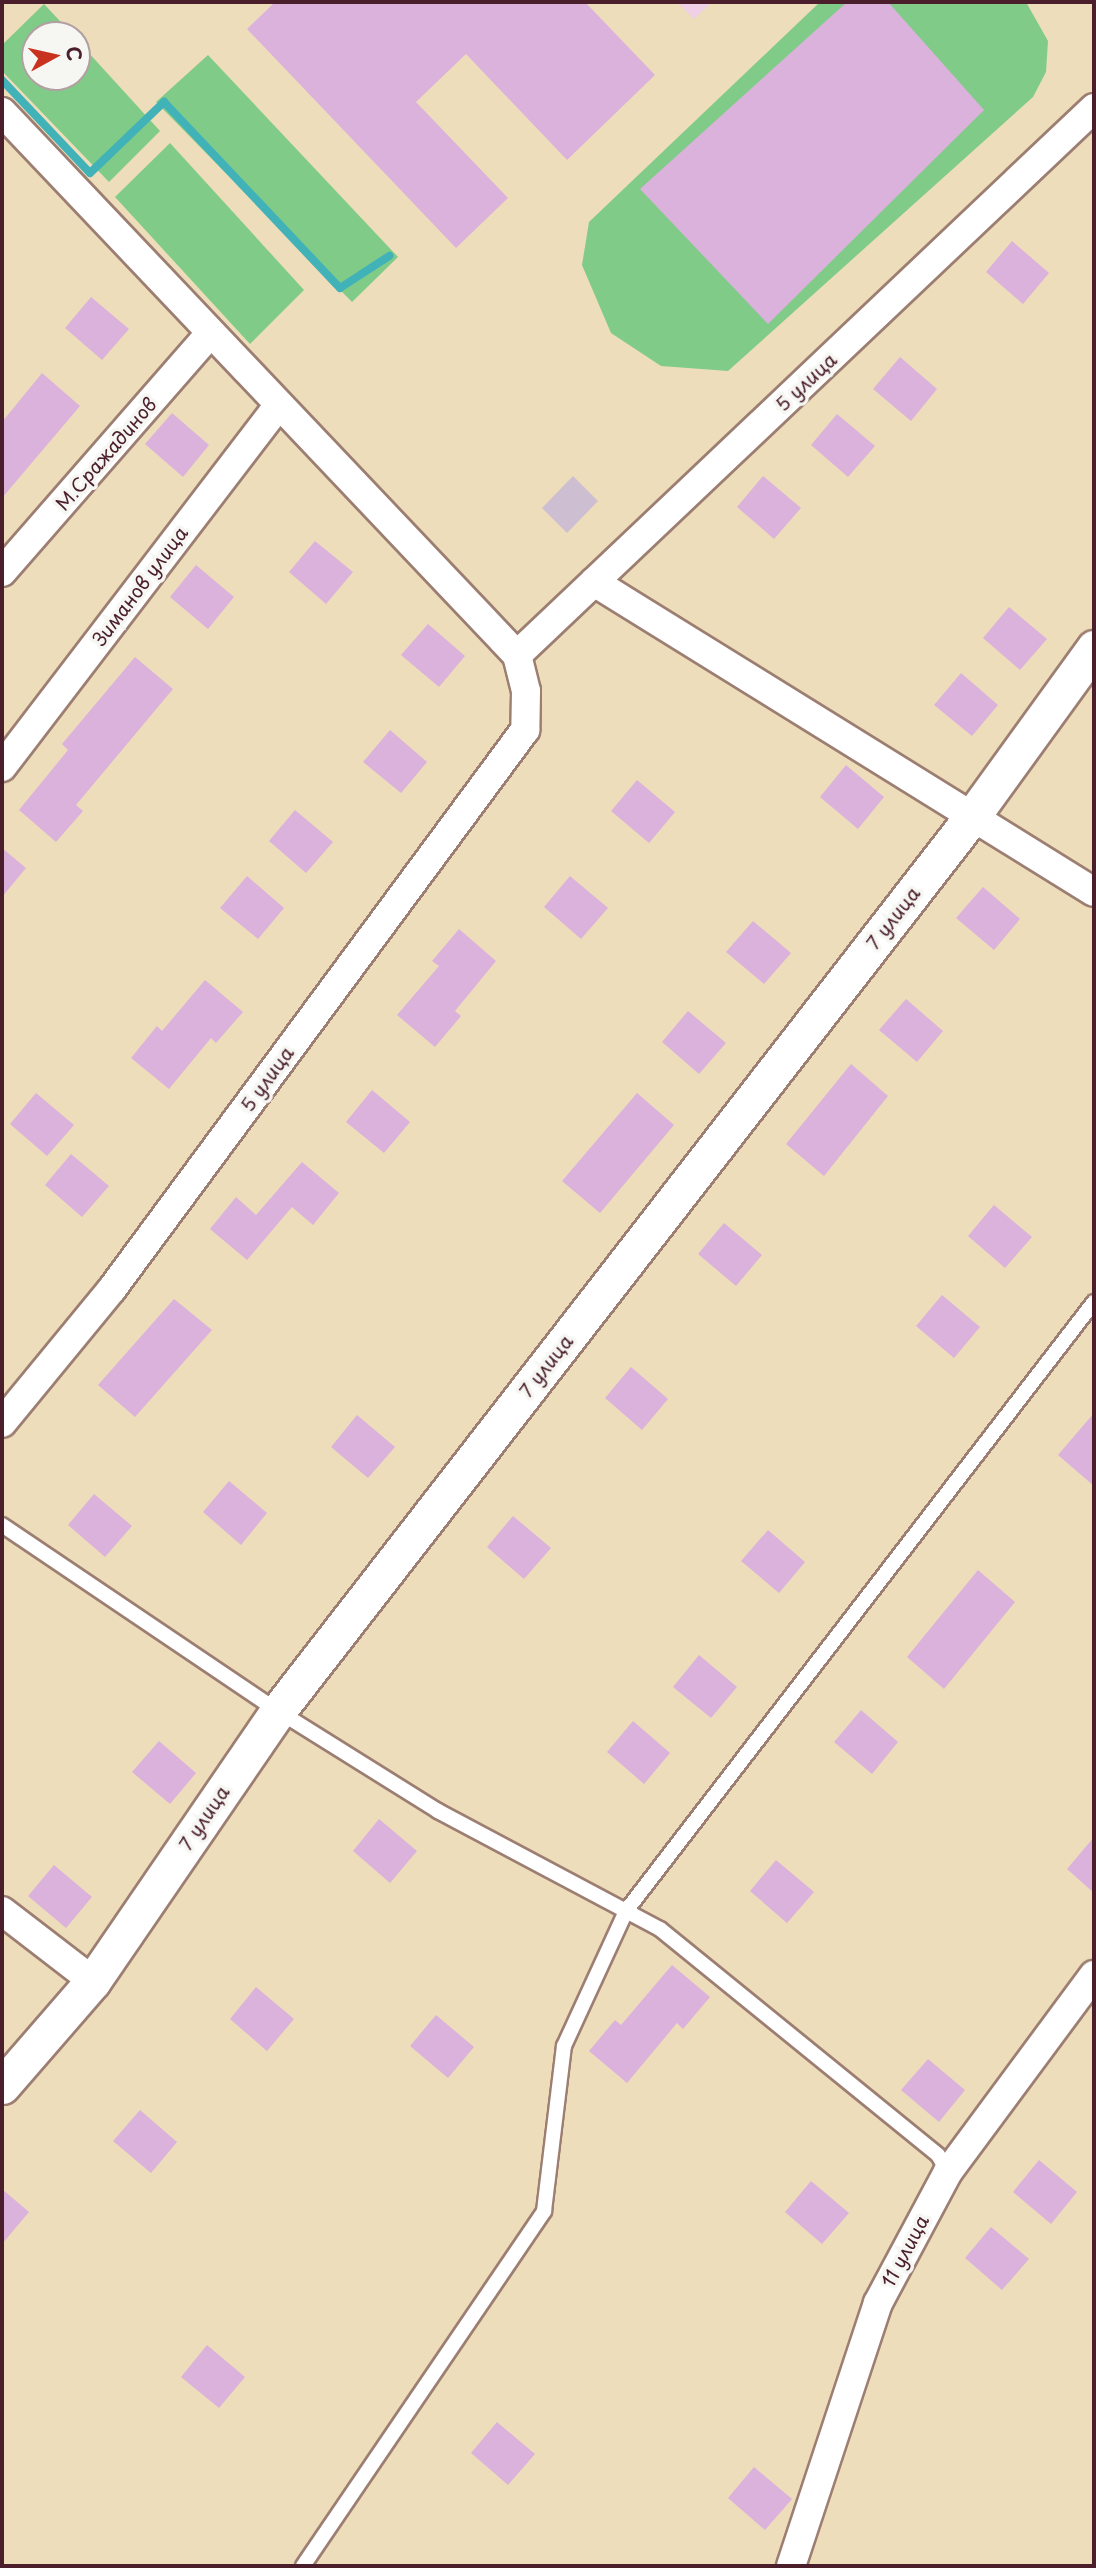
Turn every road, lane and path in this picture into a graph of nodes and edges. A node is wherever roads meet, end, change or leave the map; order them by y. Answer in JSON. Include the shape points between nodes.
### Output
{"nodes":[{"id":1,"x":1094,"y":108,"type":"edge"},
{"id":2,"x":2,"y":112,"type":"edge"},
{"id":3,"x":209,"y":335,"type":"junction"},
{"id":4,"x":278,"y":406,"type":"junction"},
{"id":5,"x":2,"y":572,"type":"edge"},
{"id":6,"x":594,"y":582,"type":"junction"},
{"id":7,"x":1094,"y":648,"type":"edge"},
{"id":8,"x":517,"y":655,"type":"junction"},
{"id":9,"x":2,"y":767,"type":"edge"},
{"id":10,"x":971,"y":818,"type":"junction"},
{"id":11,"x":1094,"y":892,"type":"edge"},
{"id":12,"x":1094,"y":1302,"type":"edge"},
{"id":13,"x":2,"y":1423,"type":"edge"},
{"id":14,"x":2,"y":1525,"type":"edge"},
{"id":15,"x":278,"y":1711,"type":"junction"},
{"id":16,"x":2,"y":1911,"type":"edge"},
{"id":17,"x":626,"y":1911,"type":"junction"},
{"id":18,"x":1094,"y":1975,"type":"edge"},
{"id":19,"x":93,"y":1981,"type":"junction"},
{"id":20,"x":2,"y":2086,"type":"edge"},
{"id":21,"x":948,"y":2172,"type":"junction"},
{"id":22,"x":303,"y":2566,"type":"edge"},
{"id":23,"x":791,"y":2566,"type":"edge"}],
"edges":[{"from":1,"to":6,"type":"street","name":"5 улица"},
{"from":2,"to":3,"type":"street"},
{"from":3,"to":4,"type":"street"},
{"from":3,"to":5,"type":"street","name":"М.Сражадинов"},
{"from":4,"to":8,"type":"street"},
{"from":4,"to":9,"type":"street","name":"Зиманов улица"},
{"from":6,"to":8,"type":"street","name":"5 улица"},
{"from":6,"to":10,"type":"street"},
{"from":7,"to":10,"type":"street","name":"7 улица"},
{"from":8,"to":13,"type":"street","name":"5 улица","via":[[526,691],[525,730],[112,1289]]},
{"from":10,"to":11,"type":"street"},
{"from":10,"to":15,"type":"street","name":"7 улица"},
{"from":12,"to":17,"type":"lane"},
{"from":14,"to":15,"type":"lane"},
{"from":15,"to":17,"type":"lane","via":[[438,1811]]},
{"from":15,"to":19,"type":"street","name":"7 улица"},
{"from":16,"to":19,"type":"street"},
{"from":17,"to":21,"type":"lane","via":[[660,1929],[938,2155]]},
{"from":17,"to":22,"type":"lane","via":[[564,2046],[544,2211]]},
{"from":18,"to":21,"type":"street","name":"11 улица"},
{"from":19,"to":20,"type":"street","name":"7 улица"},
{"from":21,"to":23,"type":"street","name":"11 улица","via":[[878,2303]]}]}
